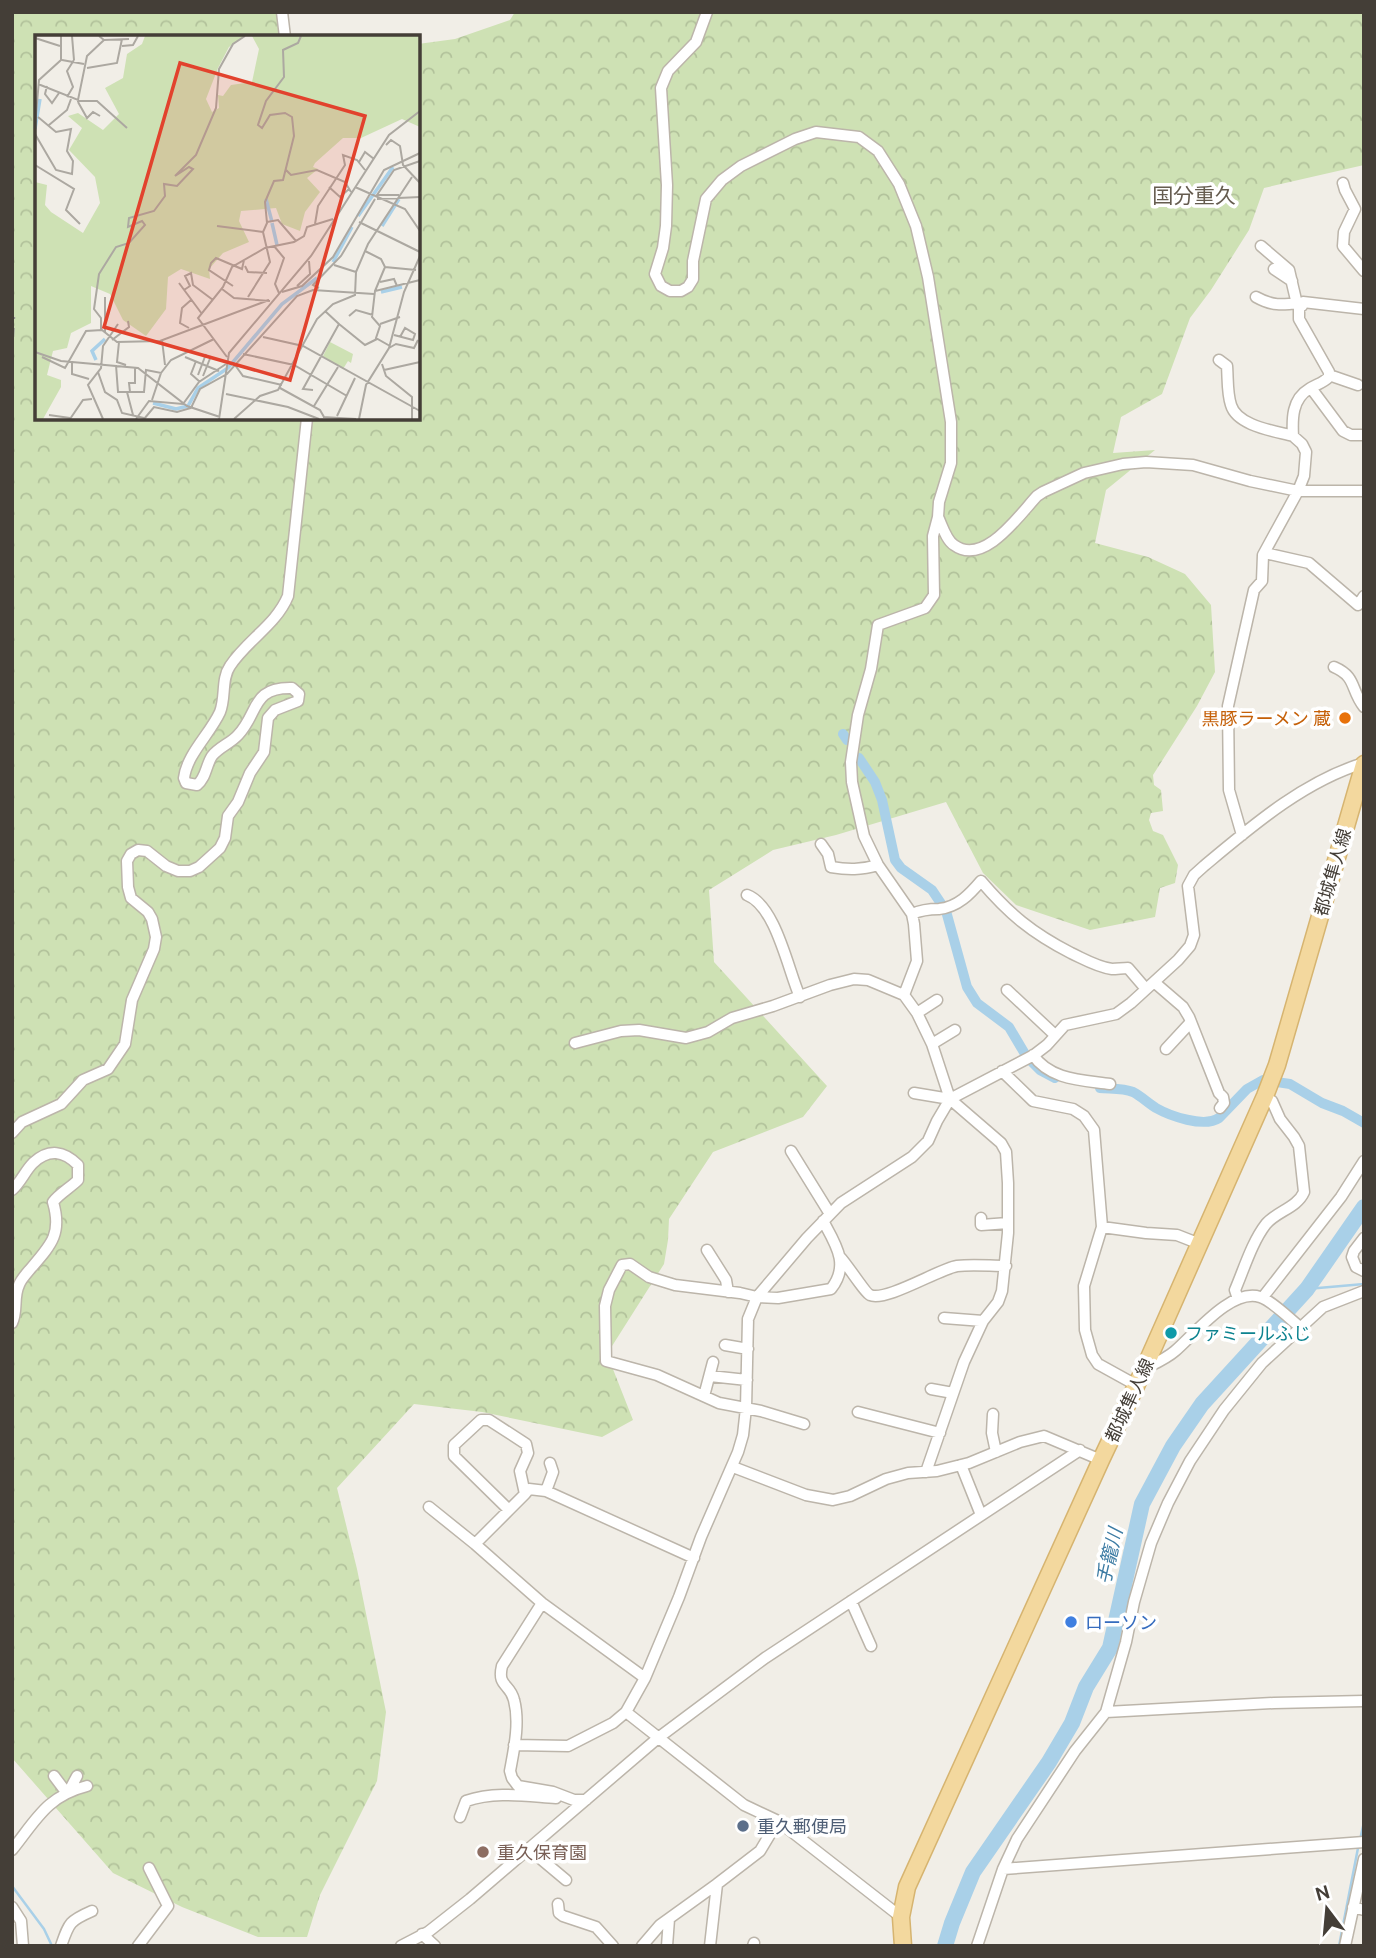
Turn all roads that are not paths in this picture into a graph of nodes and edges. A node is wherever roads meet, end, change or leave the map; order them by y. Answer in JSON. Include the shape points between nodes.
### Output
{"nodes":[{"id":1,"x":282,"y":12,"type":"edge"},
{"id":2,"x":707,"y":12,"type":"edge"},
{"id":3,"x":285,"y":35,"type":"edge"},
{"id":4,"x":1343,"y":183,"type":"dead end"},
{"id":5,"x":1261,"y":246,"type":"dead end"},
{"id":6,"x":1274,"y":269,"type":"dead end"},
{"id":7,"x":1364,"y":271,"type":"edge"},
{"id":8,"x":1293,"y":281,"type":"junction"},
{"id":9,"x":1256,"y":297,"type":"dead end"},
{"id":10,"x":1300,"y":304,"type":"junction"},
{"id":11,"x":1364,"y":309,"type":"edge"},
{"id":12,"x":1219,"y":360,"type":"dead end"},
{"id":13,"x":1329,"y":374,"type":"junction"},
{"id":14,"x":1358,"y":385,"type":"dead end"},
{"id":15,"x":1311,"y":388,"type":"junction"},
{"id":16,"x":307,"y":420,"type":"edge"},
{"id":17,"x":1364,"y":435,"type":"edge"},
{"id":18,"x":1293,"y":436,"type":"junction"},
{"id":19,"x":1298,"y":491,"type":"junction"},
{"id":20,"x":1364,"y":491,"type":"edge"},
{"id":21,"x":938,"y":517,"type":"junction"},
{"id":22,"x":1265,"y":553,"type":"junction"},
{"id":23,"x":1364,"y":596,"type":"edge"},
{"id":24,"x":1334,"y":667,"type":"dead end"},
{"id":25,"x":1364,"y":706,"type":"edge"},
{"id":26,"x":1364,"y":763,"type":"edge"},
{"id":27,"x":1242,"y":835,"type":"junction"},
{"id":28,"x":821,"y":844,"type":"dead end"},
{"id":29,"x":878,"y":865,"type":"junction"},
{"id":30,"x":747,"y":895,"type":"dead end"},
{"id":31,"x":912,"y":914,"type":"junction"},
{"id":32,"x":1150,"y":986,"type":"junction"},
{"id":33,"x":1007,"y":990,"type":"dead end"},
{"id":34,"x":904,"y":995,"type":"junction"},
{"id":35,"x":800,"y":996,"type":"junction"},
{"id":36,"x":937,"y":1000,"type":"dead end"},
{"id":37,"x":918,"y":1013,"type":"junction"},
{"id":38,"x":1191,"y":1022,"type":"junction"},
{"id":39,"x":956,"y":1030,"type":"dead end"},
{"id":40,"x":1055,"y":1035,"type":"junction"},
{"id":41,"x":575,"y":1042,"type":"dead end"},
{"id":42,"x":932,"y":1044,"type":"junction"},
{"id":43,"x":1166,"y":1049,"type":"dead end"},
{"id":44,"x":1033,"y":1055,"type":"junction"},
{"id":45,"x":1002,"y":1070,"type":"junction"},
{"id":46,"x":1110,"y":1084,"type":"dead end"},
{"id":47,"x":914,"y":1093,"type":"dead end"},
{"id":48,"x":1265,"y":1097,"type":"junction"},
{"id":49,"x":950,"y":1099,"type":"junction"},
{"id":50,"x":1220,"y":1108,"type":"dead end"},
{"id":51,"x":12,"y":1133,"type":"edge"},
{"id":52,"x":791,"y":1151,"type":"dead end"},
{"id":53,"x":1364,"y":1161,"type":"edge"},
{"id":54,"x":12,"y":1190,"type":"edge"},
{"id":55,"x":827,"y":1218,"type":"junction"},
{"id":56,"x":981,"y":1218,"type":"dead end"},
{"id":57,"x":1008,"y":1223,"type":"junction"},
{"id":58,"x":1102,"y":1227,"type":"junction"},
{"id":59,"x":1364,"y":1238,"type":"edge"},
{"id":60,"x":1200,"y":1244,"type":"junction"},
{"id":61,"x":707,"y":1250,"type":"dead end"},
{"id":62,"x":840,"y":1257,"type":"junction"},
{"id":63,"x":1006,"y":1266,"type":"junction"},
{"id":64,"x":1364,"y":1271,"type":"edge"},
{"id":65,"x":1364,"y":1291,"type":"edge"},
{"id":66,"x":728,"y":1292,"type":"junction"},
{"id":67,"x":757,"y":1297,"type":"junction"},
{"id":68,"x":1263,"y":1297,"type":"junction"},
{"id":69,"x":1238,"y":1299,"type":"junction"},
{"id":70,"x":944,"y":1318,"type":"dead end"},
{"id":71,"x":983,"y":1321,"type":"junction"},
{"id":72,"x":12,"y":1323,"type":"edge"},
{"id":73,"x":1300,"y":1326,"type":"junction"},
{"id":74,"x":725,"y":1345,"type":"dead end"},
{"id":75,"x":748,"y":1349,"type":"junction"},
{"id":76,"x":713,"y":1362,"type":"dead end"},
{"id":77,"x":1144,"y":1369,"type":"junction"},
{"id":78,"x":710,"y":1376,"type":"junction"},
{"id":79,"x":747,"y":1380,"type":"junction"},
{"id":80,"x":1136,"y":1385,"type":"junction"},
{"id":81,"x":931,"y":1389,"type":"dead end"},
{"id":82,"x":953,"y":1393,"type":"junction"},
{"id":83,"x":704,"y":1396,"type":"junction"},
{"id":84,"x":746,"y":1408,"type":"junction"},
{"id":85,"x":858,"y":1412,"type":"dead end"},
{"id":86,"x":993,"y":1414,"type":"dead end"},
{"id":87,"x":804,"y":1424,"type":"dead end"},
{"id":88,"x":940,"y":1433,"type":"junction"},
{"id":89,"x":1080,"y":1450,"type":"junction"},
{"id":90,"x":996,"y":1452,"type":"junction"},
{"id":91,"x":1101,"y":1460,"type":"junction"},
{"id":92,"x":550,"y":1463,"type":"dead end"},
{"id":93,"x":961,"y":1465,"type":"junction"},
{"id":94,"x":733,"y":1467,"type":"junction"},
{"id":95,"x":926,"y":1472,"type":"junction"},
{"id":96,"x":546,"y":1491,"type":"junction"},
{"id":97,"x":525,"y":1494,"type":"junction"},
{"id":98,"x":429,"y":1507,"type":"dead end"},
{"id":99,"x":509,"y":1510,"type":"junction"},
{"id":100,"x":981,"y":1515,"type":"junction"},
{"id":101,"x":475,"y":1544,"type":"junction"},
{"id":102,"x":694,"y":1558,"type":"junction"},
{"id":103,"x":851,"y":1601,"type":"junction"},
{"id":104,"x":542,"y":1603,"type":"junction"},
{"id":105,"x":871,"y":1646,"type":"dead end"},
{"id":106,"x":645,"y":1678,"type":"junction"},
{"id":107,"x":1364,"y":1701,"type":"edge"},
{"id":108,"x":626,"y":1712,"type":"junction"},
{"id":109,"x":1106,"y":1712,"type":"junction"},
{"id":110,"x":658,"y":1738,"type":"junction"},
{"id":111,"x":514,"y":1745,"type":"junction"},
{"id":112,"x":54,"y":1776,"type":"dead end"},
{"id":113,"x":78,"y":1776,"type":"dead end"},
{"id":114,"x":87,"y":1786,"type":"dead end"},
{"id":115,"x":68,"y":1791,"type":"junction"},
{"id":116,"x":574,"y":1800,"type":"junction"},
{"id":117,"x":586,"y":1800,"type":"junction"},
{"id":118,"x":460,"y":1817,"type":"dead end"},
{"id":119,"x":778,"y":1821,"type":"junction"},
{"id":120,"x":1364,"y":1842,"type":"edge"},
{"id":121,"x":528,"y":1849,"type":"junction"},
{"id":122,"x":12,"y":1850,"type":"edge"},
{"id":123,"x":1364,"y":1859,"type":"edge"},
{"id":124,"x":149,"y":1868,"type":"dead end"},
{"id":125,"x":1003,"y":1869,"type":"junction"},
{"id":126,"x":566,"y":1880,"type":"dead end"},
{"id":127,"x":717,"y":1884,"type":"junction"},
{"id":128,"x":558,"y":1904,"type":"dead end"},
{"id":129,"x":12,"y":1908,"type":"edge"},
{"id":130,"x":1359,"y":1909,"type":"edge"},
{"id":131,"x":92,"y":1911,"type":"dead end"},
{"id":132,"x":901,"y":1917,"type":"junction"},
{"id":133,"x":669,"y":1919,"type":"junction"},
{"id":134,"x":422,"y":1934,"type":"junction"},
{"id":135,"x":23,"y":1946,"type":"edge"},
{"id":136,"x":61,"y":1946,"type":"edge"},
{"id":137,"x":138,"y":1946,"type":"edge"},
{"id":138,"x":401,"y":1946,"type":"edge"},
{"id":139,"x":435,"y":1946,"type":"edge"},
{"id":140,"x":613,"y":1946,"type":"edge"},
{"id":141,"x":642,"y":1946,"type":"edge"},
{"id":142,"x":667,"y":1946,"type":"edge"},
{"id":143,"x":710,"y":1946,"type":"edge"},
{"id":144,"x":903,"y":1946,"type":"edge"},
{"id":145,"x":977,"y":1946,"type":"edge"},
{"id":146,"x":1345,"y":1946,"type":"edge"}],
"edges":[{"from":1,"to":3,"type":"street"},
{"from":2,"to":21,"type":"street","via":[[696,42],[668,72],[661,88],[667,185],[657,281],[670,292],[688,287],[706,199],[741,166],[816,132],[859,137],[878,151],[899,184],[916,226],[930,289],[951,422],[951,463]]},
{"from":4,"to":7,"type":"street","via":[[1355,209],[1343,246]]},
{"from":5,"to":8,"type":"street","via":[[1289,270]]},
{"from":6,"to":8,"type":"street"},
{"from":8,"to":10,"type":"street"},
{"from":9,"to":10,"type":"street","via":[[1278,306]]},
{"from":10,"to":11,"type":"street"},
{"from":10,"to":13,"type":"street","via":[[1299,319]]},
{"from":12,"to":18,"type":"street","via":[[1227,366],[1231,409],[1241,420]]},
{"from":13,"to":14,"type":"street"},
{"from":13,"to":15,"type":"street"},
{"from":15,"to":17,"type":"street","via":[[1343,431]]},
{"from":15,"to":18,"type":"street","via":[[1291,416]]},
{"from":16,"to":51,"type":"street","via":[[288,596],[226,673],[220,712],[188,763],[186,783],[201,782],[213,756],[239,734],[265,693],[292,688],[299,694],[298,701],[275,710],[268,718],[264,752],[228,816],[220,848],[190,871],[166,866],[147,851],[131,854],[127,861],[131,898],[148,912],[156,937],[132,1000],[125,1044],[108,1069],[83,1080],[61,1104],[22,1122]]},
{"from":18,"to":19,"type":"street","via":[[1306,452]]},
{"from":19,"to":20,"type":"street"},
{"from":19,"to":21,"type":"street","via":[[1194,465],[1146,462],[1084,472],[1043,492],[993,542],[981,548],[967,550],[954,545]]},
{"from":19,"to":22,"type":"street"},
{"from":21,"to":29,"type":"street","via":[[933,536],[934,595],[925,608],[878,625],[872,669],[858,715],[852,782],[864,836]]},
{"from":22,"to":23,"type":"street","via":[[1309,563],[1358,605]]},
{"from":22,"to":27,"type":"street","via":[[1262,581],[1254,590],[1228,706],[1230,794]]},
{"from":24,"to":25,"type":"street","via":[[1349,676]]},
{"from":26,"to":27,"type":"street","via":[[1314,784]]},
{"from":26,"to":48,"type":"main road","name":"都城隼人線"},
{"from":27,"to":32,"type":"street","via":[[1192,879],[1188,889],[1192,940]]},
{"from":28,"to":29,"type":"street","via":[[831,867],[846,870]]},
{"from":29,"to":31,"type":"street"},
{"from":30,"to":35,"type":"street","via":[[766,912]]},
{"from":31,"to":32,"type":"street","via":[[951,906],[981,881],[1003,907],[1039,935],[1099,966],[1128,968]]},
{"from":31,"to":34,"type":"street","via":[[917,961]]},
{"from":32,"to":38,"type":"street","via":[[1183,1007]]},
{"from":32,"to":40,"type":"street","via":[[1112,1016],[1068,1023]]},
{"from":33,"to":40,"type":"street"},
{"from":34,"to":35,"type":"street","via":[[854,979]]},
{"from":34,"to":37,"type":"street"},
{"from":35,"to":41,"type":"street","via":[[686,1038],[639,1030]]},
{"from":36,"to":37,"type":"street"},
{"from":37,"to":42,"type":"street"},
{"from":38,"to":43,"type":"street"},
{"from":38,"to":50,"type":"street","via":[[1223,1097]]},
{"from":39,"to":42,"type":"street"},
{"from":40,"to":44,"type":"street"},
{"from":42,"to":49,"type":"street"},
{"from":44,"to":45,"type":"street"},
{"from":44,"to":46,"type":"street","via":[[1054,1073]]},
{"from":45,"to":49,"type":"street"},
{"from":45,"to":58,"type":"street","via":[[1033,1101],[1073,1109],[1091,1125],[1097,1144]]},
{"from":47,"to":49,"type":"street"},
{"from":48,"to":60,"type":"main road","name":"都城隼人線"},
{"from":48,"to":69,"type":"street","via":[[1297,1142],[1304,1192],[1260,1233],[1235,1290]]},
{"from":49,"to":55,"type":"street","via":[[928,1141],[912,1157],[841,1203]]},
{"from":49,"to":57,"type":"street","via":[[1004,1147]]},
{"from":52,"to":55,"type":"street"},
{"from":53,"to":68,"type":"street"},
{"from":54,"to":72,"type":"street","via":[[33,1163],[49,1154],[63,1153],[78,1165],[78,1180],[54,1202],[58,1218],[53,1241],[19,1284]]},
{"from":55,"to":62,"type":"street"},
{"from":55,"to":67,"type":"street"},
{"from":56,"to":57,"type":"street","via":[[981,1225]]},
{"from":57,"to":63,"type":"street"},
{"from":58,"to":60,"type":"street","via":[[1177,1235]]},
{"from":58,"to":80,"type":"street","via":[[1084,1286],[1083,1321],[1100,1366]]},
{"from":59,"to":64,"type":"street","via":[[1352,1257]]},
{"from":60,"to":77,"type":"main road","name":"都城隼人線"},
{"from":61,"to":66,"type":"street","via":[[726,1280]]},
{"from":62,"to":63,"type":"street","via":[[864,1290],[877,1296],[955,1266]]},
{"from":62,"to":67,"type":"street","via":[[838,1280],[831,1289]]},
{"from":63,"to":71,"type":"street","via":[[1000,1300]]},
{"from":65,"to":73,"type":"street","via":[[1323,1307]]},
{"from":66,"to":67,"type":"street"},
{"from":66,"to":83,"type":"street","via":[[675,1285],[649,1277],[630,1264],[622,1265],[605,1306],[606,1361],[657,1375]]},
{"from":67,"to":75,"type":"street","via":[[748,1319]]},
{"from":68,"to":69,"type":"street"},
{"from":68,"to":73,"type":"street"},
{"from":69,"to":77,"type":"street","via":[[1175,1351]]},
{"from":70,"to":71,"type":"street"},
{"from":71,"to":82,"type":"street"},
{"from":73,"to":109,"type":"street","via":[[1224,1410],[1168,1503],[1151,1543]]},
{"from":74,"to":75,"type":"street"},
{"from":75,"to":79,"type":"street"},
{"from":76,"to":78,"type":"street"},
{"from":77,"to":80,"type":"main road","name":"都城隼人線"},
{"from":78,"to":79,"type":"street"},
{"from":78,"to":83,"type":"street"},
{"from":79,"to":84,"type":"street"},
{"from":80,"to":91,"type":"main road","name":"都城隼人線"},
{"from":81,"to":82,"type":"street"},
{"from":82,"to":88,"type":"street"},
{"from":83,"to":84,"type":"street"},
{"from":84,"to":87,"type":"street"},
{"from":84,"to":94,"type":"street"},
{"from":85,"to":88,"type":"street"},
{"from":86,"to":90,"type":"street"},
{"from":88,"to":95,"type":"street"},
{"from":89,"to":90,"type":"street","via":[[1044,1436]]},
{"from":89,"to":91,"type":"street"},
{"from":89,"to":100,"type":"street"},
{"from":90,"to":93,"type":"street"},
{"from":91,"to":132,"type":"main road","name":"都城隼人線","via":[[914,1871]]},
{"from":92,"to":96,"type":"street","via":[[553,1472]]},
{"from":93,"to":95,"type":"street"},
{"from":93,"to":100,"type":"street"},
{"from":94,"to":95,"type":"street","via":[[806,1495],[833,1500],[886,1479]]},
{"from":94,"to":102,"type":"street"},
{"from":96,"to":97,"type":"street","via":[[529,1489]]},
{"from":96,"to":102,"type":"street"},
{"from":97,"to":99,"type":"street"},
{"from":97,"to":99,"type":"street","via":[[520,1471],[528,1453],[526,1444],[489,1420],[481,1420],[454,1446],[454,1456]]},
{"from":98,"to":101,"type":"street"},
{"from":99,"to":101,"type":"street"},
{"from":100,"to":103,"type":"street"},
{"from":101,"to":104,"type":"street"},
{"from":102,"to":106,"type":"street"},
{"from":103,"to":105,"type":"street"},
{"from":103,"to":110,"type":"street"},
{"from":104,"to":106,"type":"street"},
{"from":104,"to":111,"type":"street","via":[[500,1676],[514,1701]]},
{"from":106,"to":108,"type":"street"},
{"from":107,"to":109,"type":"street"},
{"from":108,"to":110,"type":"street"},
{"from":108,"to":111,"type":"street","via":[[568,1746]]},
{"from":109,"to":125,"type":"street","via":[[1030,1819]]},
{"from":110,"to":117,"type":"street"},
{"from":110,"to":119,"type":"street","via":[[744,1805]]},
{"from":111,"to":116,"type":"street","via":[[510,1771],[517,1786]]},
{"from":112,"to":115,"type":"street"},
{"from":113,"to":115,"type":"street"},
{"from":114,"to":115,"type":"street"},
{"from":115,"to":122,"type":"street","via":[[40,1813]]},
{"from":116,"to":117,"type":"street"},
{"from":116,"to":118,"type":"street","via":[[504,1794],[477,1797],[466,1801]]},
{"from":117,"to":121,"type":"street"},
{"from":119,"to":127,"type":"street","via":[[760,1850]]},
{"from":119,"to":132,"type":"street"},
{"from":120,"to":125,"type":"street"},
{"from":121,"to":126,"type":"street"},
{"from":121,"to":134,"type":"street"},
{"from":123,"to":130,"type":"street"},
{"from":124,"to":137,"type":"street","via":[[168,1906]]},
{"from":125,"to":145,"type":"street"},
{"from":127,"to":133,"type":"street"},
{"from":127,"to":143,"type":"street"},
{"from":128,"to":140,"type":"street","via":[[559,1913],[596,1927]]},
{"from":129,"to":135,"type":"street","via":[[21,1921]]},
{"from":130,"to":146,"type":"street"},
{"from":131,"to":136,"type":"street","via":[[69,1923]]},
{"from":132,"to":144,"type":"main road","name":"都城隼人線"},
{"from":133,"to":141,"type":"street"},
{"from":133,"to":142,"type":"street"},
{"from":134,"to":138,"type":"street"},
{"from":134,"to":139,"type":"street"}]}
